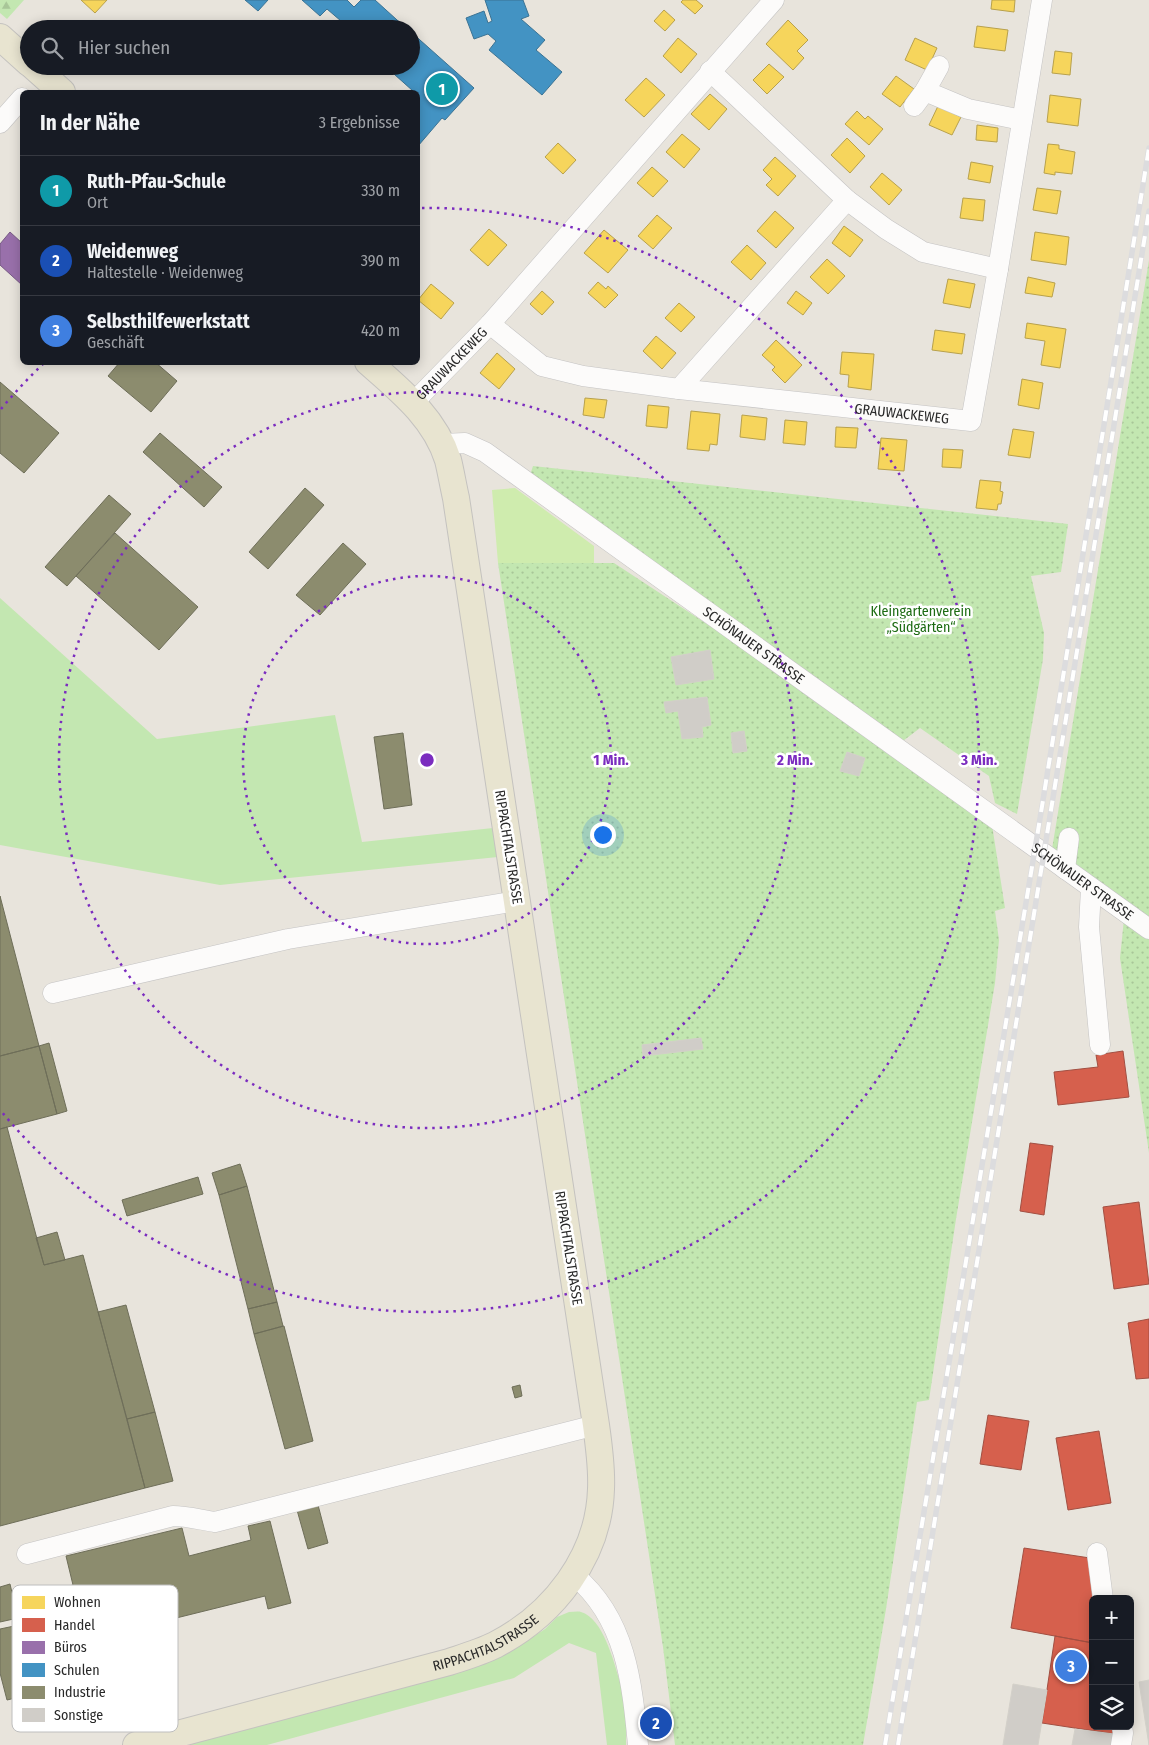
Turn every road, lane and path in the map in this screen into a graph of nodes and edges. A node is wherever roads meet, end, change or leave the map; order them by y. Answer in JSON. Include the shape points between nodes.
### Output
{"nodes":[{"id":1,"x":774,"y":0,"type":"edge"},
{"id":2,"x":1042,"y":0,"type":"edge"},
{"id":3,"x":0,"y":37,"type":"edge"},
{"id":4,"x":20,"y":59,"type":"edge"},
{"id":5,"x":939,"y":66,"type":"dead end"},
{"id":6,"x":710,"y":71,"type":"junction"},
{"id":7,"x":35,"y":75,"type":"edge"},
{"id":8,"x":59,"y":90,"type":"edge"},
{"id":9,"x":20,"y":100,"type":"edge"},
{"id":10,"x":1022,"y":120,"type":"junction"},
{"id":11,"x":0,"y":123,"type":"edge"},
{"id":12,"x":847,"y":200,"type":"junction"},
{"id":13,"x":998,"y":269,"type":"junction"},
{"id":14,"x":490,"y":324,"type":"junction"},
{"id":15,"x":371,"y":365,"type":"edge"},
{"id":16,"x":678,"y":389,"type":"junction"},
{"id":17,"x":413,"y":403,"type":"junction"},
{"id":18,"x":442,"y":444,"type":"junction"},
{"id":19,"x":1069,"y":838,"type":"dead end"},
{"id":20,"x":1065,"y":869,"type":"junction"},
{"id":21,"x":1091,"y":888,"type":"junction"},
{"id":22,"x":517,"y":901,"type":"junction"},
{"id":23,"x":1149,"y":929,"type":"edge"},
{"id":24,"x":53,"y":993,"type":"dead end"},
{"id":25,"x":1100,"y":1044,"type":"dead end"},
{"id":26,"x":596,"y":1425,"type":"junction"},
{"id":27,"x":1097,"y":1553,"type":"dead end"},
{"id":28,"x":28,"y":1554,"type":"dead end"},
{"id":29,"x":574,"y":1576,"type":"junction"},
{"id":30,"x":1102,"y":1595,"type":"edge"},
{"id":31,"x":1122,"y":1730,"type":"edge"},
{"id":32,"x":136,"y":1745,"type":"edge"},
{"id":33,"x":638,"y":1745,"type":"edge"},
{"id":34,"x":1121,"y":1745,"type":"edge"}],
"edges":[{"from":1,"to":6,"type":"street","name":"GRAUWACKEWEG"},
{"from":2,"to":10,"type":"street","name":"GRAUWACKEWEG"},
{"from":3,"to":4,"type":"main road"},
{"from":5,"to":10,"type":"street","via":[[920,99]]},
{"from":6,"to":12,"type":"street"},
{"from":6,"to":14,"type":"street","name":"GRAUWACKEWEG"},
{"from":7,"to":8,"type":"main road"},
{"from":9,"to":11,"type":"street"},
{"from":10,"to":13,"type":"street","name":"GRAUWACKEWEG"},
{"from":12,"to":13,"type":"street","via":[[923,252]]},
{"from":12,"to":16,"type":"street"},
{"from":13,"to":16,"type":"street","name":"GRAUWACKEWEG","via":[[971,421]]},
{"from":14,"to":16,"type":"street","name":"GRAUWACKEWEG","via":[[542,366],[583,376]]},
{"from":14,"to":17,"type":"street","name":"GRAUWACKEWEG"},
{"from":15,"to":17,"type":"main road"},
{"from":17,"to":18,"type":"main road","via":[[426,416]]},
{"from":18,"to":20,"type":"street","name":"SCHÖNAUER STRASSE","via":[[465,443],[485,452]]},
{"from":18,"to":22,"type":"main road","name":"RIPPACHTALSTRASSE","via":[[456,498]]},
{"from":19,"to":20,"type":"street"},
{"from":20,"to":21,"type":"street","name":"SCHÖNAUER STRASSE"},
{"from":21,"to":23,"type":"street","name":"SCHÖNAUER STRASSE"},
{"from":21,"to":25,"type":"street","via":[[1089,927]]},
{"from":22,"to":24,"type":"street","via":[[288,939]]},
{"from":22,"to":26,"type":"main road","name":"RIPPACHTALSTRASSE"},
{"from":26,"to":28,"type":"street","via":[[216,1522],[173,1516]]},
{"from":26,"to":29,"type":"main road","name":"RIPPACHTALSTRASSE","via":[[601,1491],[590,1544]]},
{"from":27,"to":30,"type":"street"},
{"from":29,"to":32,"type":"main road","name":"RIPPACHTALSTRASSE","via":[[551,1605],[524,1628],[494,1646],[449,1662]]},
{"from":29,"to":33,"type":"street","via":[[606,1610],[619,1637],[627,1666]]},
{"from":31,"to":34,"type":"street"}]}
